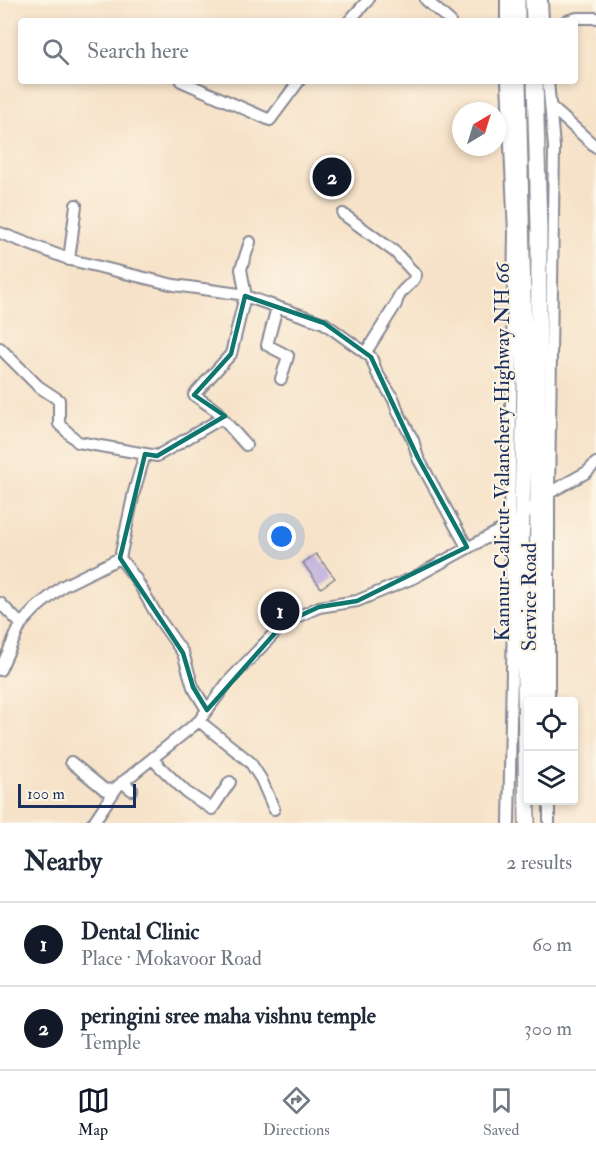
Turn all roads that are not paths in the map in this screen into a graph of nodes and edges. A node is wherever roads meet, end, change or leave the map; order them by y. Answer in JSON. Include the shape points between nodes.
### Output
{"nodes":[{"id":1,"x":368,"y":0,"type":"edge"},
{"id":2,"x":426,"y":0,"type":"edge"},
{"id":3,"x":506,"y":0,"type":"edge"},
{"id":4,"x":517,"y":0,"type":"edge"},
{"id":5,"x":533,"y":0,"type":"edge"},
{"id":6,"x":542,"y":0,"type":"edge"},
{"id":7,"x":352,"y":18,"type":"edge"},
{"id":8,"x":447,"y":18,"type":"edge"},
{"id":9,"x":506,"y":18,"type":"edge"},
{"id":10,"x":517,"y":18,"type":"edge"},
{"id":11,"x":534,"y":18,"type":"edge"},
{"id":12,"x":543,"y":18,"type":"edge"},
{"id":13,"x":578,"y":18,"type":"edge"},
{"id":14,"x":596,"y":18,"type":"edge"},
{"id":15,"x":188,"y":84,"type":"edge"},
{"id":16,"x":297,"y":84,"type":"edge"},
{"id":17,"x":515,"y":84,"type":"edge"},
{"id":18,"x":535,"y":84,"type":"edge"},
{"id":19,"x":548,"y":84,"type":"edge"},
{"id":20,"x":550,"y":106,"type":"junction"},
{"id":21,"x":596,"y":147,"type":"edge"},
{"id":22,"x":76,"y":205,"type":"dead end"},
{"id":23,"x":343,"y":214,"type":"dead end"},
{"id":24,"x":0,"y":234,"type":"edge"},
{"id":25,"x":250,"y":242,"type":"dead end"},
{"id":26,"x":69,"y":260,"type":"junction"},
{"id":27,"x":245,"y":296,"type":"junction"},
{"id":28,"x":277,"y":307,"type":"junction"},
{"id":29,"x":0,"y":348,"type":"edge"},
{"id":30,"x":366,"y":352,"type":"junction"},
{"id":31,"x":281,"y":379,"type":"dead end"},
{"id":32,"x":222,"y":418,"type":"junction"},
{"id":33,"x":246,"y":445,"type":"dead end"},
{"id":34,"x":146,"y":453,"type":"junction"},
{"id":35,"x":596,"y":463,"type":"edge"},
{"id":36,"x":543,"y":497,"type":"junction"},
{"id":37,"x":515,"y":521,"type":"junction"},
{"id":38,"x":467,"y":547,"type":"junction"},
{"id":39,"x":120,"y":558,"type":"junction"},
{"id":40,"x":0,"y":603,"type":"edge"},
{"id":41,"x":21,"y":624,"type":"junction"},
{"id":42,"x":0,"y":670,"type":"edge"},
{"id":43,"x":537,"y":697,"type":"edge"},
{"id":44,"x":549,"y":697,"type":"edge"},
{"id":45,"x":207,"y":710,"type":"junction"},
{"id":46,"x":199,"y":720,"type":"junction"},
{"id":47,"x":152,"y":759,"type":"junction"},
{"id":48,"x":71,"y":762,"type":"dead end"},
{"id":49,"x":230,"y":782,"type":"dead end"},
{"id":50,"x":119,"y":786,"type":"junction"},
{"id":51,"x":132,"y":790,"type":"dead end"},
{"id":52,"x":536,"y":805,"type":"edge"},
{"id":53,"x":549,"y":805,"type":"edge"},
{"id":54,"x":274,"y":809,"type":"dead end"},
{"id":55,"x":93,"y":823,"type":"edge"},
{"id":56,"x":509,"y":823,"type":"edge"},
{"id":57,"x":527,"y":823,"type":"edge"},
{"id":58,"x":536,"y":823,"type":"edge"},
{"id":59,"x":549,"y":823,"type":"edge"}],
"edges":[{"from":1,"to":7,"type":"street"},
{"from":2,"to":8,"type":"street"},
{"from":3,"to":9,"type":"street"},
{"from":4,"to":10,"type":"highway"},
{"from":5,"to":11,"type":"highway"},
{"from":6,"to":12,"type":"street"},
{"from":13,"to":14,"type":"street"},
{"from":15,"to":16,"type":"street","via":[[270,120]]},
{"from":17,"to":37,"type":"highway","name":"Kannur-Calicut-Valanchery Highway NH 66","via":[[525,385]]},
{"from":18,"to":36,"type":"highway"},
{"from":19,"to":20,"type":"street","name":"Service Road"},
{"from":20,"to":21,"type":"street"},
{"from":20,"to":36,"type":"street","name":"Service Road","via":[[554,147]]},
{"from":22,"to":26,"type":"street"},
{"from":23,"to":30,"type":"street","via":[[395,252],[416,274],[398,296]]},
{"from":24,"to":26,"type":"street"},
{"from":25,"to":27,"type":"street","via":[[241,269]]},
{"from":26,"to":27,"type":"street","via":[[174,285]]},
{"from":27,"to":28,"type":"street"},
{"from":27,"to":32,"type":"street","via":[[231,354],[194,395]]},
{"from":28,"to":30,"type":"street","via":[[324,323]]},
{"from":28,"to":31,"type":"street","via":[[267,345],[288,356]]},
{"from":29,"to":34,"type":"street","via":[[38,386],[59,400],[59,424],[78,442]]},
{"from":30,"to":38,"type":"street"},
{"from":32,"to":33,"type":"street"},
{"from":32,"to":34,"type":"street","via":[[157,456]]},
{"from":34,"to":39,"type":"street"},
{"from":35,"to":36,"type":"street"},
{"from":36,"to":37,"type":"street"},
{"from":36,"to":43,"type":"highway"},
{"from":36,"to":44,"type":"street","name":"Service Road"},
{"from":37,"to":38,"type":"street"},
{"from":37,"to":56,"type":"street"},
{"from":37,"to":57,"type":"highway","name":"Kannur-Calicut-Valanchery Highway NH 66","via":[[521,552]]},
{"from":38,"to":45,"type":"street","via":[[413,578],[357,601],[320,607],[284,623]]},
{"from":39,"to":41,"type":"street","via":[[63,586]]},
{"from":39,"to":45,"type":"street","via":[[183,653],[193,687]]},
{"from":40,"to":41,"type":"street"},
{"from":41,"to":42,"type":"street"},
{"from":45,"to":46,"type":"street"},
{"from":46,"to":47,"type":"street"},
{"from":46,"to":54,"type":"street","via":[[250,762]]},
{"from":47,"to":49,"type":"street","via":[[186,792],[212,809]]},
{"from":47,"to":50,"type":"street"},
{"from":48,"to":50,"type":"street","via":[[105,790]]},
{"from":50,"to":51,"type":"street"},
{"from":50,"to":55,"type":"street"},
{"from":52,"to":58,"type":"highway"},
{"from":53,"to":59,"type":"street"}]}
